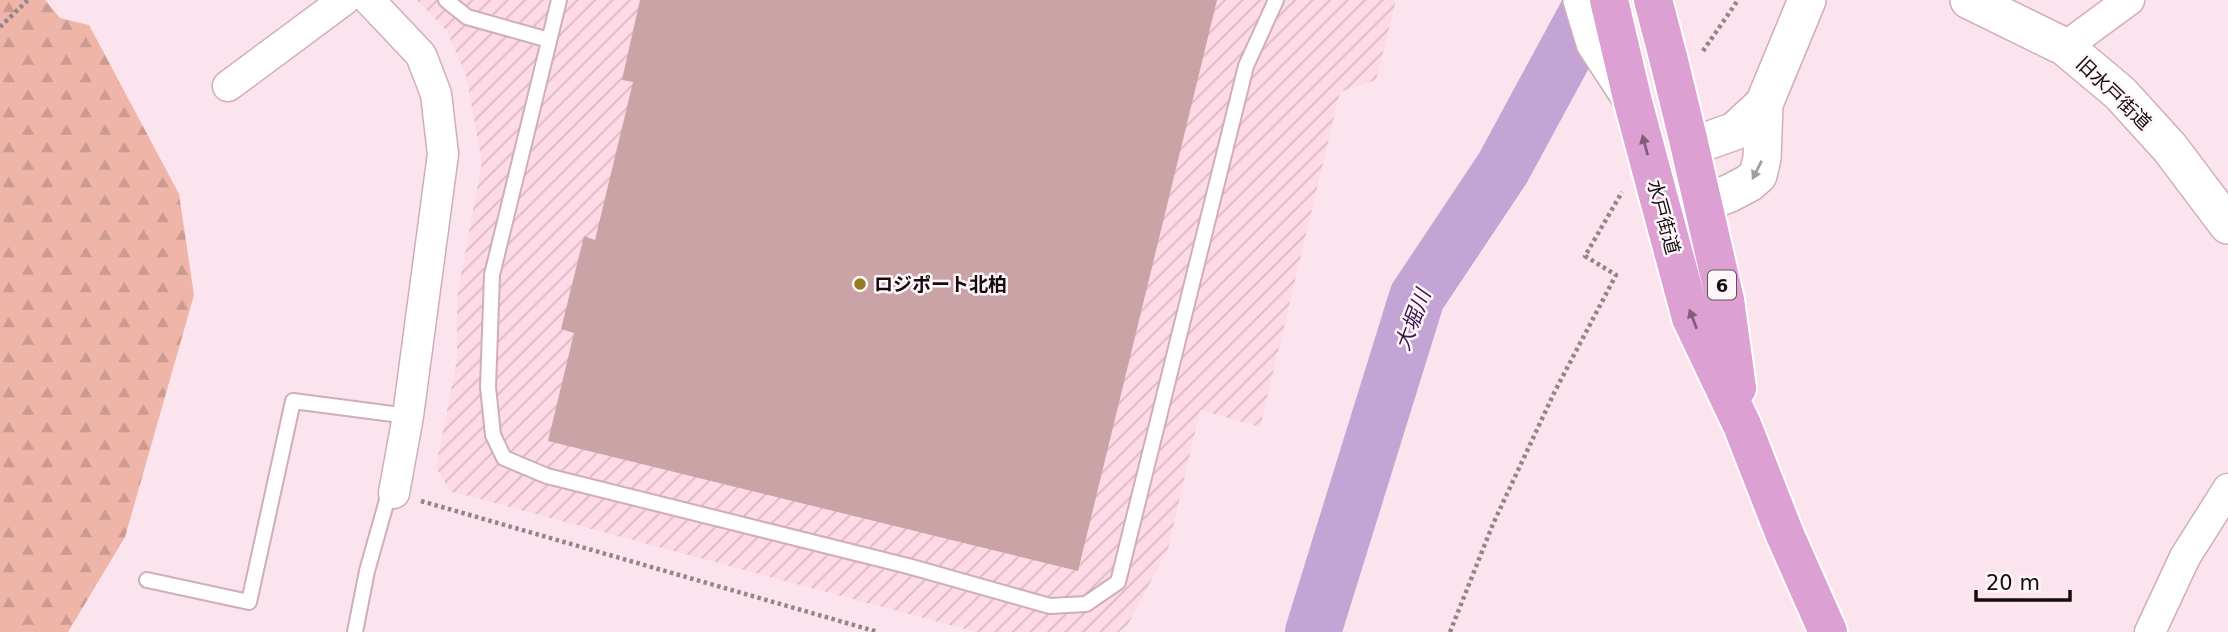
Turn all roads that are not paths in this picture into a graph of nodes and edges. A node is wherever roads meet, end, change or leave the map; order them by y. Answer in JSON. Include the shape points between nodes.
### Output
{"nodes":[{"id":1,"x":344,"y":0,"type":"edge"},
{"id":2,"x":369,"y":0,"type":"edge"},
{"id":3,"x":446,"y":0,"type":"edge"},
{"id":4,"x":559,"y":0,"type":"edge"},
{"id":5,"x":1276,"y":0,"type":"edge"},
{"id":6,"x":1582,"y":0,"type":"edge"},
{"id":7,"x":1609,"y":0,"type":"edge"},
{"id":8,"x":1653,"y":0,"type":"edge"},
{"id":9,"x":1668,"y":0,"type":"edge"},
{"id":10,"x":1807,"y":0,"type":"edge"},
{"id":11,"x":1969,"y":0,"type":"edge"},
{"id":12,"x":2129,"y":0,"type":"edge"},
{"id":13,"x":549,"y":40,"type":"junction"},
{"id":14,"x":2065,"y":47,"type":"junction"},
{"id":15,"x":1669,"y":61,"type":"junction"},
{"id":16,"x":228,"y":86,"type":"dead end"},
{"id":17,"x":1633,"y":102,"type":"junction"},
{"id":18,"x":1764,"y":104,"type":"junction"},
{"id":19,"x":1689,"y":143,"type":"junction"},
{"id":20,"x":1660,"y":203,"type":"junction"},
{"id":21,"x":1703,"y":205,"type":"junction"},
{"id":22,"x":2228,"y":225,"type":"edge"},
{"id":23,"x":408,"y":416,"type":"junction"},
{"id":24,"x":1742,"y":425,"type":"junction"},
{"id":25,"x":2228,"y":489,"type":"edge"},
{"id":26,"x":394,"y":493,"type":"joint"},
{"id":27,"x":147,"y":580,"type":"dead end"},
{"id":28,"x":355,"y":632,"type":"edge"},
{"id":29,"x":1828,"y":632,"type":"edge"},
{"id":30,"x":2150,"y":632,"type":"edge"}],
"edges":[{"from":1,"to":16,"type":"street"},
{"from":2,"to":23,"type":"street","via":[[421,55],[436,94],[443,154]]},
{"from":3,"to":13,"type":"lane","via":[[467,18]]},
{"from":4,"to":13,"type":"lane"},
{"from":5,"to":13,"type":"lane","via":[[1246,66],[1118,582],[1086,604],[1050,606],[547,476],[504,458],[493,435],[488,387],[492,275]]},
{"from":6,"to":17,"type":"street","via":[[1595,43]]},
{"from":7,"to":17,"type":"highway","name":"水戸街道","number":"6"},
{"from":8,"to":15,"type":"highway","name":"水戸街道","number":"6"},
{"from":9,"to":15,"type":"highway"},
{"from":10,"to":18,"type":"street"},
{"from":11,"to":14,"type":"street","name":"旧水戸街道"},
{"from":12,"to":14,"type":"street"},
{"from":14,"to":22,"type":"street","name":"旧水戸街道","via":[[2145,120]]},
{"from":15,"to":19,"type":"highway","name":"水戸街道","number":"6","bridge":true},
{"from":20,"to":17,"type":"highway","name":"水戸街道","number":"6","one_way":true,"bridge":true},
{"from":18,"to":19,"type":"street","via":[[1735,131]]},
{"from":18,"to":21,"type":"street","one_way":true,"via":[[1758,175]]},
{"from":19,"to":21,"type":"highway","name":"水戸街道","number":"6"},
{"from":20,"to":21,"type":"street"},
{"from":24,"to":20,"type":"highway","name":"水戸街道","number":"6","one_way":true,"via":[[1691,318]]},
{"from":21,"to":24,"type":"highway","name":"水戸街道","number":"6","via":[[1725,300]]},
{"from":23,"to":26,"type":"street"},
{"from":23,"to":27,"type":"lane","via":[[293,401],[249,602]]},
{"from":24,"to":29,"type":"highway","name":"水戸街道","number":"6"},
{"from":25,"to":30,"type":"street","via":[[2185,557]]},
{"from":26,"to":28,"type":"lane","via":[[389,493],[367,571]]}]}
